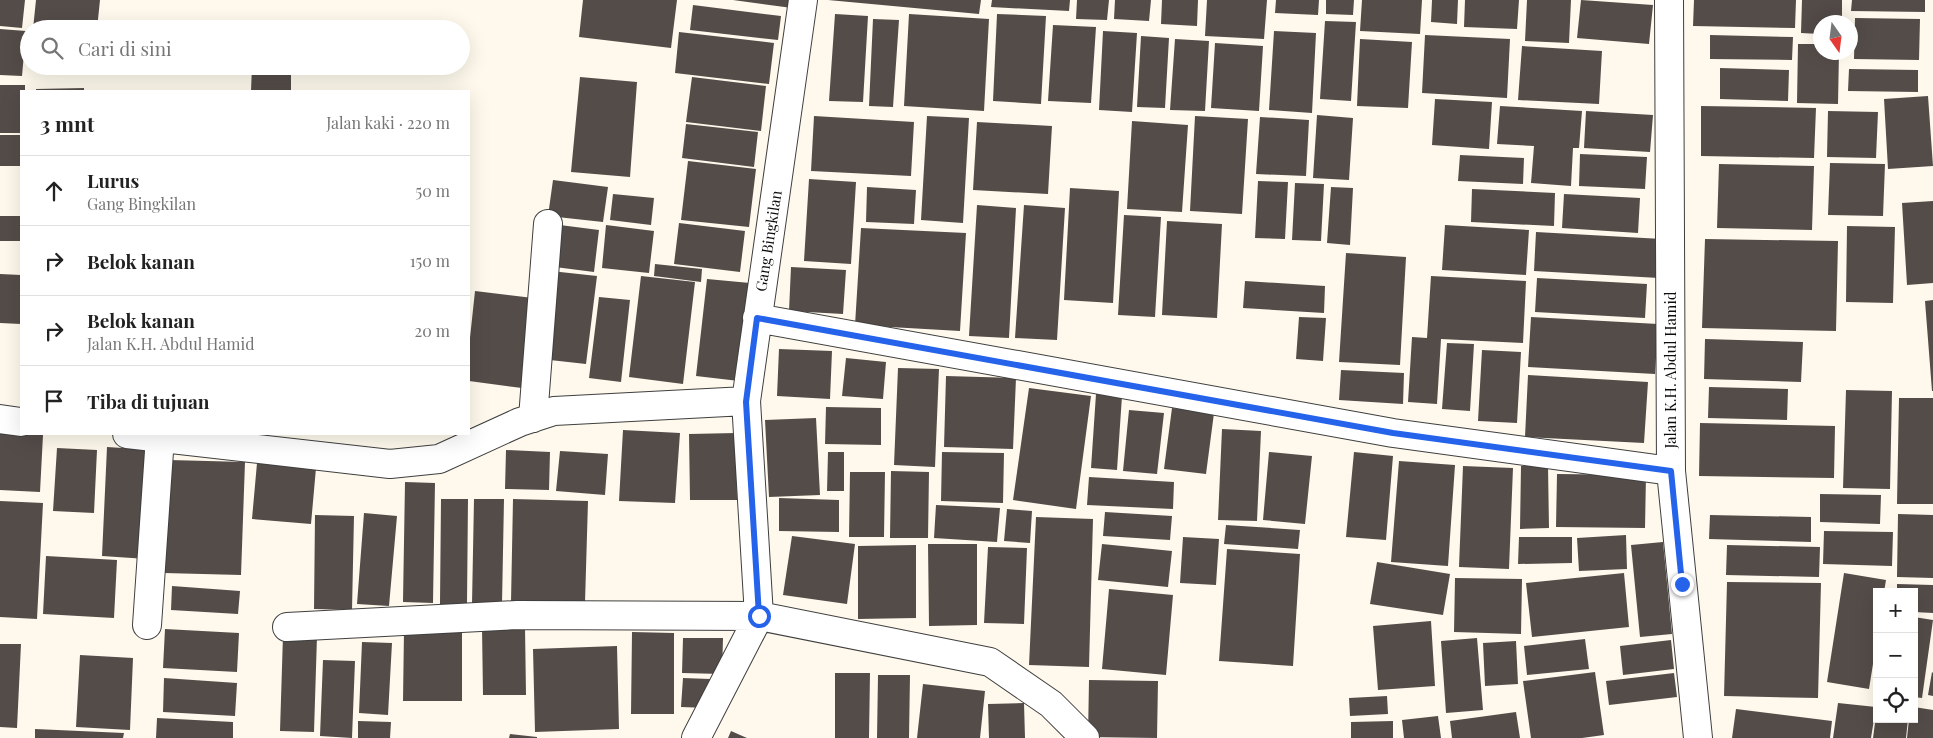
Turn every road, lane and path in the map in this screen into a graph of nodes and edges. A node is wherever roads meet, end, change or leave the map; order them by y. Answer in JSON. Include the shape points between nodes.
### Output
{"nodes":[{"id":1,"x":803,"y":0,"type":"edge"},
{"id":2,"x":1669,"y":0,"type":"edge"},
{"id":3,"x":548,"y":224,"type":"dead end"},
{"id":4,"x":757,"y":318,"type":"junction"},
{"id":5,"x":746,"y":402,"type":"junction"},
{"id":6,"x":533,"y":418,"type":"junction"},
{"id":7,"x":0,"y":419,"type":"edge"},
{"id":8,"x":20,"y":422,"type":"edge"},
{"id":9,"x":135,"y":435,"type":"edge"},
{"id":10,"x":160,"y":438,"type":"junction"},
{"id":11,"x":1671,"y":471,"type":"junction"},
{"id":12,"x":759,"y":616,"type":"junction"},
{"id":13,"x":147,"y":625,"type":"dead end"},
{"id":14,"x":287,"y":627,"type":"dead end"},
{"id":15,"x":696,"y":738,"type":"edge"},
{"id":16,"x":1085,"y":738,"type":"edge"},
{"id":17,"x":1698,"y":738,"type":"edge"}],
"edges":[{"from":1,"to":4,"type":"street","name":"Gang Bingkilan"},
{"from":2,"to":11,"type":"street","name":"Jalan K.H. Abdul Hamid"},
{"from":3,"to":6,"type":"street"},
{"from":4,"to":5,"type":"street","name":"Gang Bingkilan"},
{"from":4,"to":11,"type":"street","via":[[1393,433]]},
{"from":5,"to":6,"type":"street","via":[[554,411]]},
{"from":5,"to":12,"type":"street","name":"Gang Bingkilan"},
{"from":6,"to":10,"type":"street","via":[[438,459],[414,463],[390,464]]},
{"from":7,"to":8,"type":"street"},
{"from":9,"to":10,"type":"street"},
{"from":10,"to":13,"type":"street"},
{"from":11,"to":17,"type":"street","name":"Jalan K.H. Abdul Hamid"},
{"from":12,"to":14,"type":"street","via":[[517,616]]},
{"from":12,"to":15,"type":"street"},
{"from":12,"to":16,"type":"street","via":[[990,662],[1051,704]]}]}
